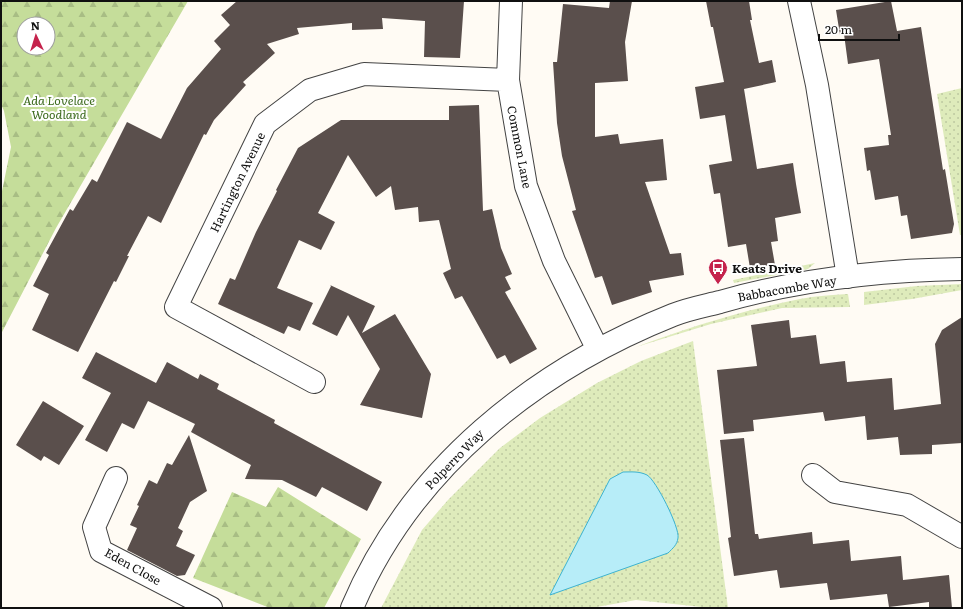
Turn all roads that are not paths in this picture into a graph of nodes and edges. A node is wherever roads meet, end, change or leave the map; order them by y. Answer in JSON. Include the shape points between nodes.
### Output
{"nodes":[{"id":1,"x":511,"y":1,"type":"edge"},
{"id":2,"x":799,"y":1,"type":"edge"},
{"id":3,"x":508,"y":80,"type":"junction"},
{"id":4,"x":962,"y":269,"type":"edge"},
{"id":5,"x":848,"y":277,"type":"junction"},
{"id":6,"x":598,"y":350,"type":"junction"},
{"id":7,"x":314,"y":382,"type":"dead end"},
{"id":8,"x":813,"y":475,"type":"dead end"},
{"id":9,"x":116,"y":478,"type":"dead end"},
{"id":10,"x":962,"y":537,"type":"edge"},
{"id":11,"x":211,"y":608,"type":"edge"},
{"id":12,"x":352,"y":608,"type":"edge"}],
"edges":[{"from":1,"to":3,"type":"street","name":"Common Lane"},
{"from":2,"to":5,"type":"street","via":[[817,86]]},
{"from":3,"to":6,"type":"street","name":"Common Lane","via":[[526,186],[554,261]]},
{"from":3,"to":7,"type":"street","name":"Hartington Avenue","via":[[364,74],[310,90],[265,124],[176,307]]},
{"from":4,"to":5,"type":"street","name":"Babbacombe Way"},
{"from":5,"to":6,"type":"street","name":"Babbacombe Way","via":[[758,291],[674,315]]},
{"from":6,"to":12,"type":"street","name":"Polperro Way","via":[[536,388],[490,422],[454,456],[410,508],[380,552]]},
{"from":8,"to":10,"type":"street","via":[[835,492],[907,505]]},
{"from":9,"to":11,"type":"street","name":"Eden Close","via":[[94,527],[101,551]]}]}
